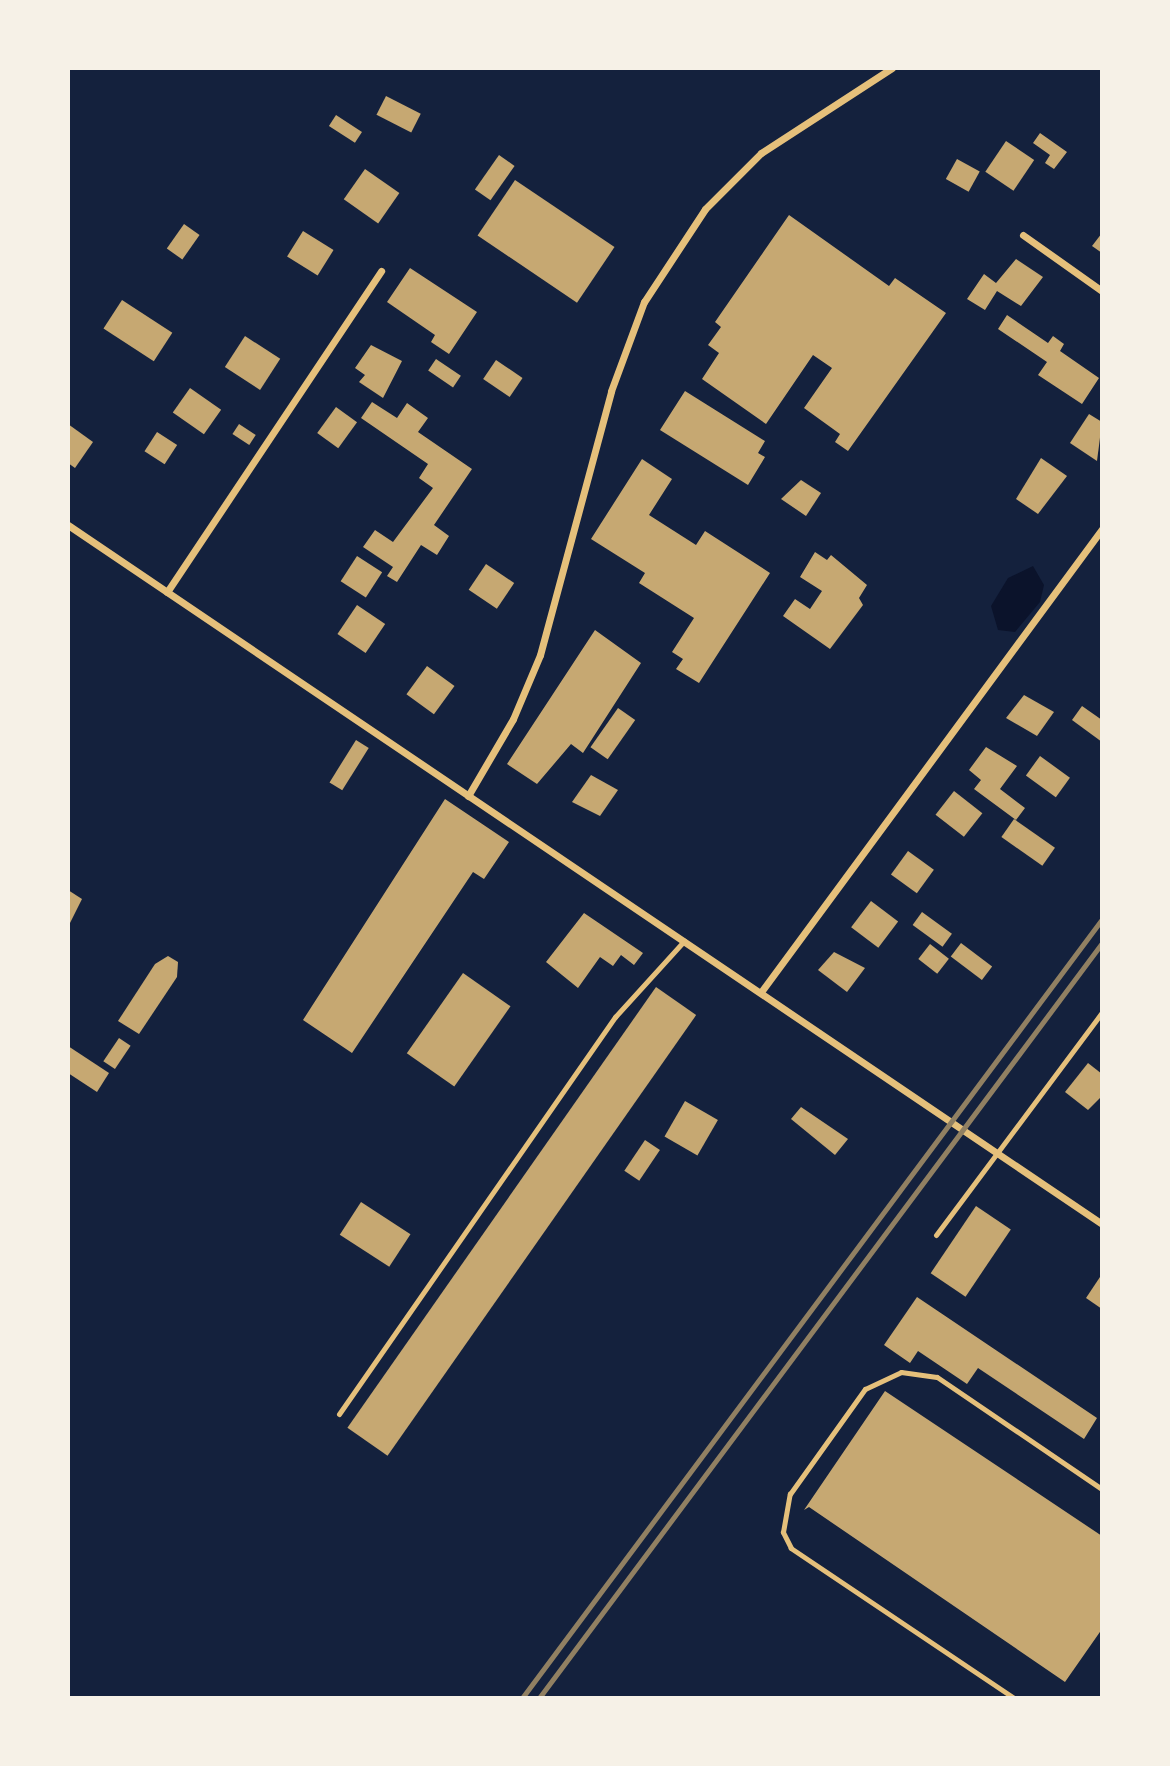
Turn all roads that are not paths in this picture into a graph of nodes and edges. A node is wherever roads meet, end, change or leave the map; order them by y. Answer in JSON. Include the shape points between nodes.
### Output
{"nodes":[{"id":1,"x":892,"y":68,"type":"edge"},
{"id":2,"x":1023,"y":235,"type":"dead end"},
{"id":3,"x":381,"y":271,"type":"dead end"},
{"id":4,"x":1102,"y":291,"type":"edge"},
{"id":5,"x":68,"y":525,"type":"edge"},
{"id":6,"x":1102,"y":529,"type":"edge"},
{"id":7,"x":167,"y":592,"type":"junction"},
{"id":8,"x":468,"y":796,"type":"junction"},
{"id":9,"x":684,"y":941,"type":"junction"},
{"id":10,"x":761,"y":992,"type":"junction"},
{"id":11,"x":1102,"y":1012,"type":"edge"},
{"id":12,"x":996,"y":1152,"type":"junction"},
{"id":13,"x":1102,"y":1224,"type":"edge"},
{"id":14,"x":936,"y":1235,"type":"dead end"},
{"id":15,"x":339,"y":1414,"type":"dead end"},
{"id":16,"x":1102,"y":1489,"type":"edge"},
{"id":17,"x":1014,"y":1698,"type":"edge"}],
"edges":[{"from":1,"to":8,"type":"street","via":[[761,153],[705,209],[644,302],[611,391],[540,655],[513,719]]},
{"from":2,"to":4,"type":"street"},
{"from":3,"to":7,"type":"street"},
{"from":5,"to":7,"type":"street"},
{"from":6,"to":10,"type":"street"},
{"from":7,"to":8,"type":"street"},
{"from":8,"to":9,"type":"street"},
{"from":9,"to":10,"type":"street"},
{"from":9,"to":15,"type":"lane","via":[[615,1017]]},
{"from":10,"to":12,"type":"street"},
{"from":11,"to":12,"type":"lane"},
{"from":12,"to":13,"type":"street"},
{"from":12,"to":14,"type":"lane"},
{"from":16,"to":17,"type":"lane","via":[[937,1377],[901,1372],[865,1389],[790,1494],[783,1531],[791,1548]]}]}
